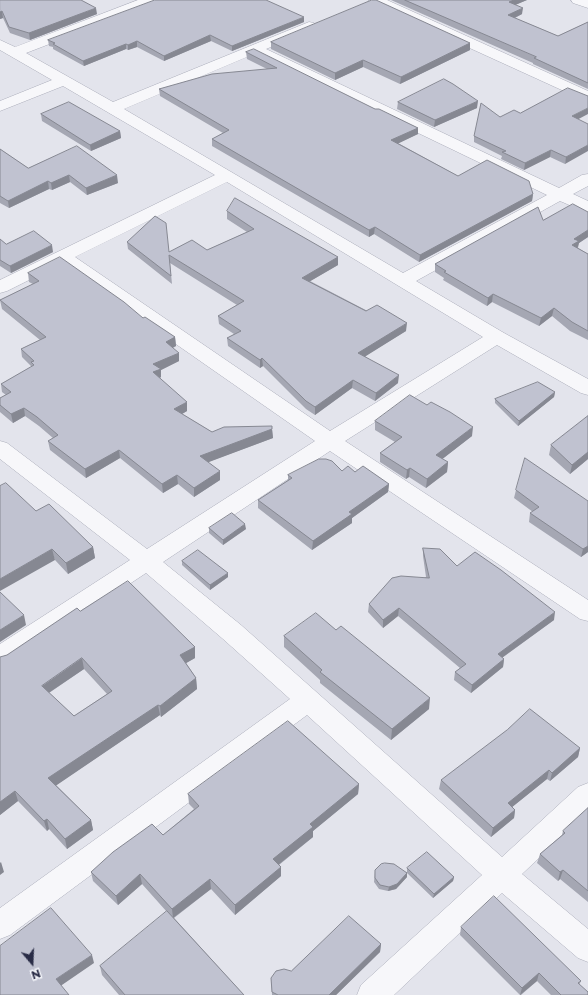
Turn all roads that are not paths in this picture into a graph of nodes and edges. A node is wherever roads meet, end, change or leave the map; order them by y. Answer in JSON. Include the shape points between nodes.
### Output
{"nodes":[{"id":1,"x":151,"y":0,"type":"edge"},
{"id":2,"x":578,"y":0,"type":"edge"},
{"id":3,"x":372,"y":1,"type":"edge"},
{"id":4,"x":588,"y":4,"type":"edge"},
{"id":5,"x":322,"y":21,"type":"edge"},
{"id":6,"x":7,"y":48,"type":"edge"},
{"id":7,"x":255,"y":48,"type":"junction"},
{"id":8,"x":63,"y":81,"type":"junction"},
{"id":9,"x":588,"y":97,"type":"edge"},
{"id":10,"x":0,"y":106,"type":"edge"},
{"id":11,"x":112,"y":108,"type":"junction"},
{"id":12,"x":227,"y":176,"type":"junction"},
{"id":13,"x":588,"y":179,"type":"edge"},
{"id":14,"x":561,"y":195,"type":"junction"},
{"id":15,"x":588,"y":208,"type":"edge"},
{"id":16,"x":62,"y":257,"type":"junction"},
{"id":17,"x":404,"y":280,"type":"junction"},
{"id":18,"x":0,"y":287,"type":"edge"},
{"id":19,"x":497,"y":337,"type":"junction"},
{"id":20,"x":588,"y":388,"type":"edge"},
{"id":21,"x":330,"y":441,"type":"junction"},
{"id":22,"x":2,"y":451,"type":"edge"},
{"id":23,"x":148,"y":562,"type":"junction"},
{"id":24,"x":588,"y":612,"type":"edge"},
{"id":25,"x":0,"y":657,"type":"edge"},
{"id":26,"x":308,"y":700,"type":"junction"},
{"id":27,"x":588,"y":795,"type":"edge"},
{"id":28,"x":501,"y":874,"type":"junction"},
{"id":29,"x":0,"y":925,"type":"edge"},
{"id":30,"x":588,"y":948,"type":"edge"},
{"id":31,"x":372,"y":995,"type":"edge"}],
"edges":[{"from":1,"to":6,"type":"street"},
{"from":2,"to":4,"type":"street"},
{"from":3,"to":9,"type":"street"},
{"from":5,"to":7,"type":"street"},
{"from":6,"to":8,"type":"street"},
{"from":7,"to":11,"type":"street"},
{"from":7,"to":14,"type":"street"},
{"from":8,"to":10,"type":"street"},
{"from":8,"to":11,"type":"street"},
{"from":11,"to":12,"type":"street"},
{"from":12,"to":16,"type":"street"},
{"from":12,"to":17,"type":"street"},
{"from":13,"to":14,"type":"street"},
{"from":14,"to":15,"type":"street"},
{"from":14,"to":17,"type":"street"},
{"from":16,"to":18,"type":"street"},
{"from":16,"to":21,"type":"street"},
{"from":17,"to":19,"type":"street"},
{"from":19,"to":20,"type":"street"},
{"from":19,"to":21,"type":"street"},
{"from":21,"to":23,"type":"street"},
{"from":21,"to":24,"type":"street"},
{"from":22,"to":23,"type":"street"},
{"from":23,"to":25,"type":"street"},
{"from":23,"to":26,"type":"street"},
{"from":26,"to":28,"type":"street"},
{"from":26,"to":29,"type":"street"},
{"from":27,"to":28,"type":"street"},
{"from":28,"to":30,"type":"street"},
{"from":28,"to":31,"type":"street"}]}
